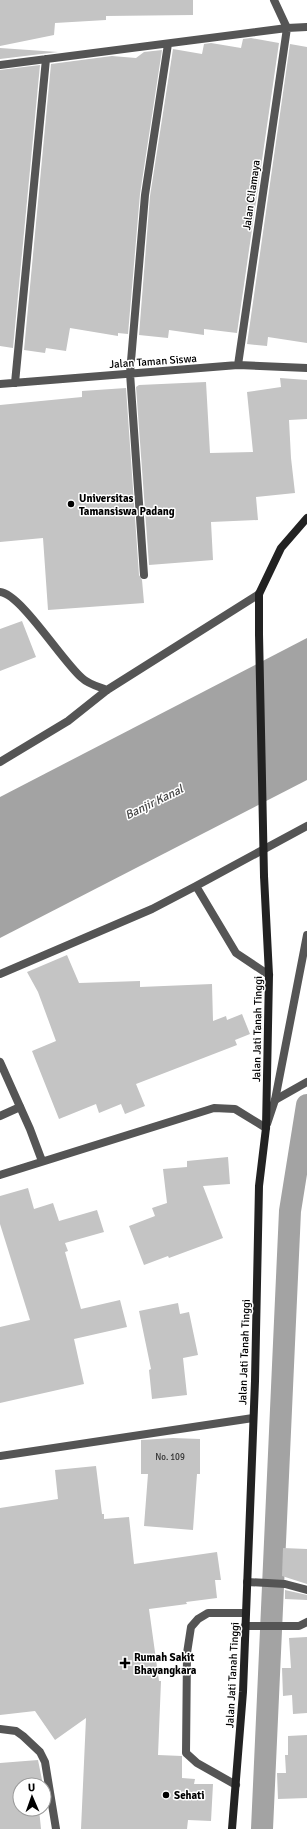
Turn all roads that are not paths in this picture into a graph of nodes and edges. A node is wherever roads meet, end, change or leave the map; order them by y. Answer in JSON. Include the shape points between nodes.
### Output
{"nodes":[{"id":1,"x":274,"y":0,"type":"edge"},
{"id":2,"x":307,"y":27,"type":"edge"},
{"id":3,"x":287,"y":28,"type":"junction"},
{"id":4,"x":168,"y":44,"type":"junction"},
{"id":5,"x":46,"y":59,"type":"junction"},
{"id":6,"x":0,"y":65,"type":"edge"},
{"id":7,"x":238,"y":365,"type":"junction"},
{"id":8,"x":307,"y":368,"type":"edge"},
{"id":9,"x":130,"y":373,"type":"junction"},
{"id":10,"x":15,"y":383,"type":"junction"},
{"id":11,"x":0,"y":384,"type":"edge"},
{"id":12,"x":307,"y":518,"type":"edge"},
{"id":13,"x":144,"y":575,"type":"dead end"},
{"id":14,"x":0,"y":592,"type":"edge"},
{"id":15,"x":259,"y":594,"type":"junction"},
{"id":16,"x":107,"y":690,"type":"junction"},
{"id":17,"x":0,"y":762,"type":"edge"},
{"id":18,"x":307,"y":826,"type":"edge"},
{"id":19,"x":196,"y":886,"type":"junction"},
{"id":20,"x":307,"y":935,"type":"edge"},
{"id":21,"x":0,"y":974,"type":"edge"},
{"id":22,"x":269,"y":975,"type":"junction"},
{"id":23,"x":0,"y":1062,"type":"edge"},
{"id":24,"x":306,"y":1082,"type":"edge"},
{"id":25,"x":275,"y":1100,"type":"junction"},
{"id":26,"x":20,"y":1107,"type":"junction"},
{"id":27,"x":0,"y":1116,"type":"edge"},
{"id":28,"x":266,"y":1128,"type":"junction"},
{"id":29,"x":42,"y":1161,"type":"junction"},
{"id":30,"x":0,"y":1175,"type":"edge"},
{"id":31,"x":253,"y":1418,"type":"junction"},
{"id":32,"x":0,"y":1456,"type":"edge"},
{"id":33,"x":247,"y":1582,"type":"junction"},
{"id":34,"x":307,"y":1590,"type":"edge"},
{"id":35,"x":246,"y":1613,"type":"junction"},
{"id":36,"x":307,"y":1622,"type":"edge"},
{"id":37,"x":245,"y":1626,"type":"junction"},
{"id":38,"x":0,"y":1729,"type":"edge"},
{"id":39,"x":236,"y":1785,"type":"junction"},
{"id":40,"x":56,"y":1829,"type":"edge"},
{"id":41,"x":232,"y":1829,"type":"edge"}],
"edges":[{"from":1,"to":3,"type":"street"},
{"from":2,"to":3,"type":"street"},
{"from":3,"to":4,"type":"street"},
{"from":3,"to":7,"type":"street","name":"Jalan Cilamaya"},
{"from":4,"to":5,"type":"street"},
{"from":4,"to":9,"type":"street","via":[[145,195]]},
{"from":5,"to":6,"type":"street"},
{"from":5,"to":10,"type":"street"},
{"from":7,"to":8,"type":"street","name":"Jalan Taman Siswa"},
{"from":7,"to":9,"type":"street","name":"Jalan Taman Siswa"},
{"from":9,"to":10,"type":"street","name":"Jalan Taman Siswa"},
{"from":9,"to":13,"type":"street"},
{"from":10,"to":11,"type":"street","name":"Jalan Taman Siswa"},
{"from":12,"to":15,"type":"main road","via":[[281,548]]},
{"from":14,"to":16,"type":"street","via":[[5,592],[20,603],[82,679]]},
{"from":15,"to":16,"type":"street"},
{"from":15,"to":22,"type":"main road","name":"Jalan Jati Tanah Tinggi","bridge":true,"via":[[264,876]]},
{"from":16,"to":17,"type":"street","via":[[68,721]]},
{"from":18,"to":19,"type":"street"},
{"from":19,"to":21,"type":"street","via":[[152,909]]},
{"from":19,"to":22,"type":"street","via":[[236,953]]},
{"from":20,"to":25,"type":"street"},
{"from":22,"to":28,"type":"main road","name":"Jalan Jati Tanah Tinggi"},
{"from":23,"to":26,"type":"street"},
{"from":24,"to":25,"type":"street"},
{"from":25,"to":28,"type":"street"},
{"from":26,"to":27,"type":"street"},
{"from":26,"to":29,"type":"street"},
{"from":28,"to":29,"type":"street","via":[[235,1109],[214,1108]]},
{"from":28,"to":31,"type":"main road","name":"Jalan Jati Tanah Tinggi","via":[[259,1186]]},
{"from":29,"to":30,"type":"street"},
{"from":31,"to":32,"type":"street"},
{"from":31,"to":33,"type":"main road","name":"Jalan Jati Tanah Tinggi"},
{"from":33,"to":34,"type":"street","via":[[285,1584]]},
{"from":33,"to":35,"type":"main road","name":"Jalan Jati Tanah Tinggi"},
{"from":35,"to":37,"type":"main road","name":"Jalan Jati Tanah Tinggi"},
{"from":35,"to":39,"type":"street","via":[[208,1613],[198,1619],[192,1627],[187,1653],[186,1753],[197,1763]]},
{"from":36,"to":37,"type":"street","via":[[299,1626]]},
{"from":37,"to":39,"type":"main road","name":"Jalan Jati Tanah Tinggi"},
{"from":38,"to":40,"type":"street","via":[[5,1728],[20,1734],[40,1752],[45,1762]]},
{"from":39,"to":41,"type":"main road","name":"Jalan Jati Tanah Tinggi"}]}
